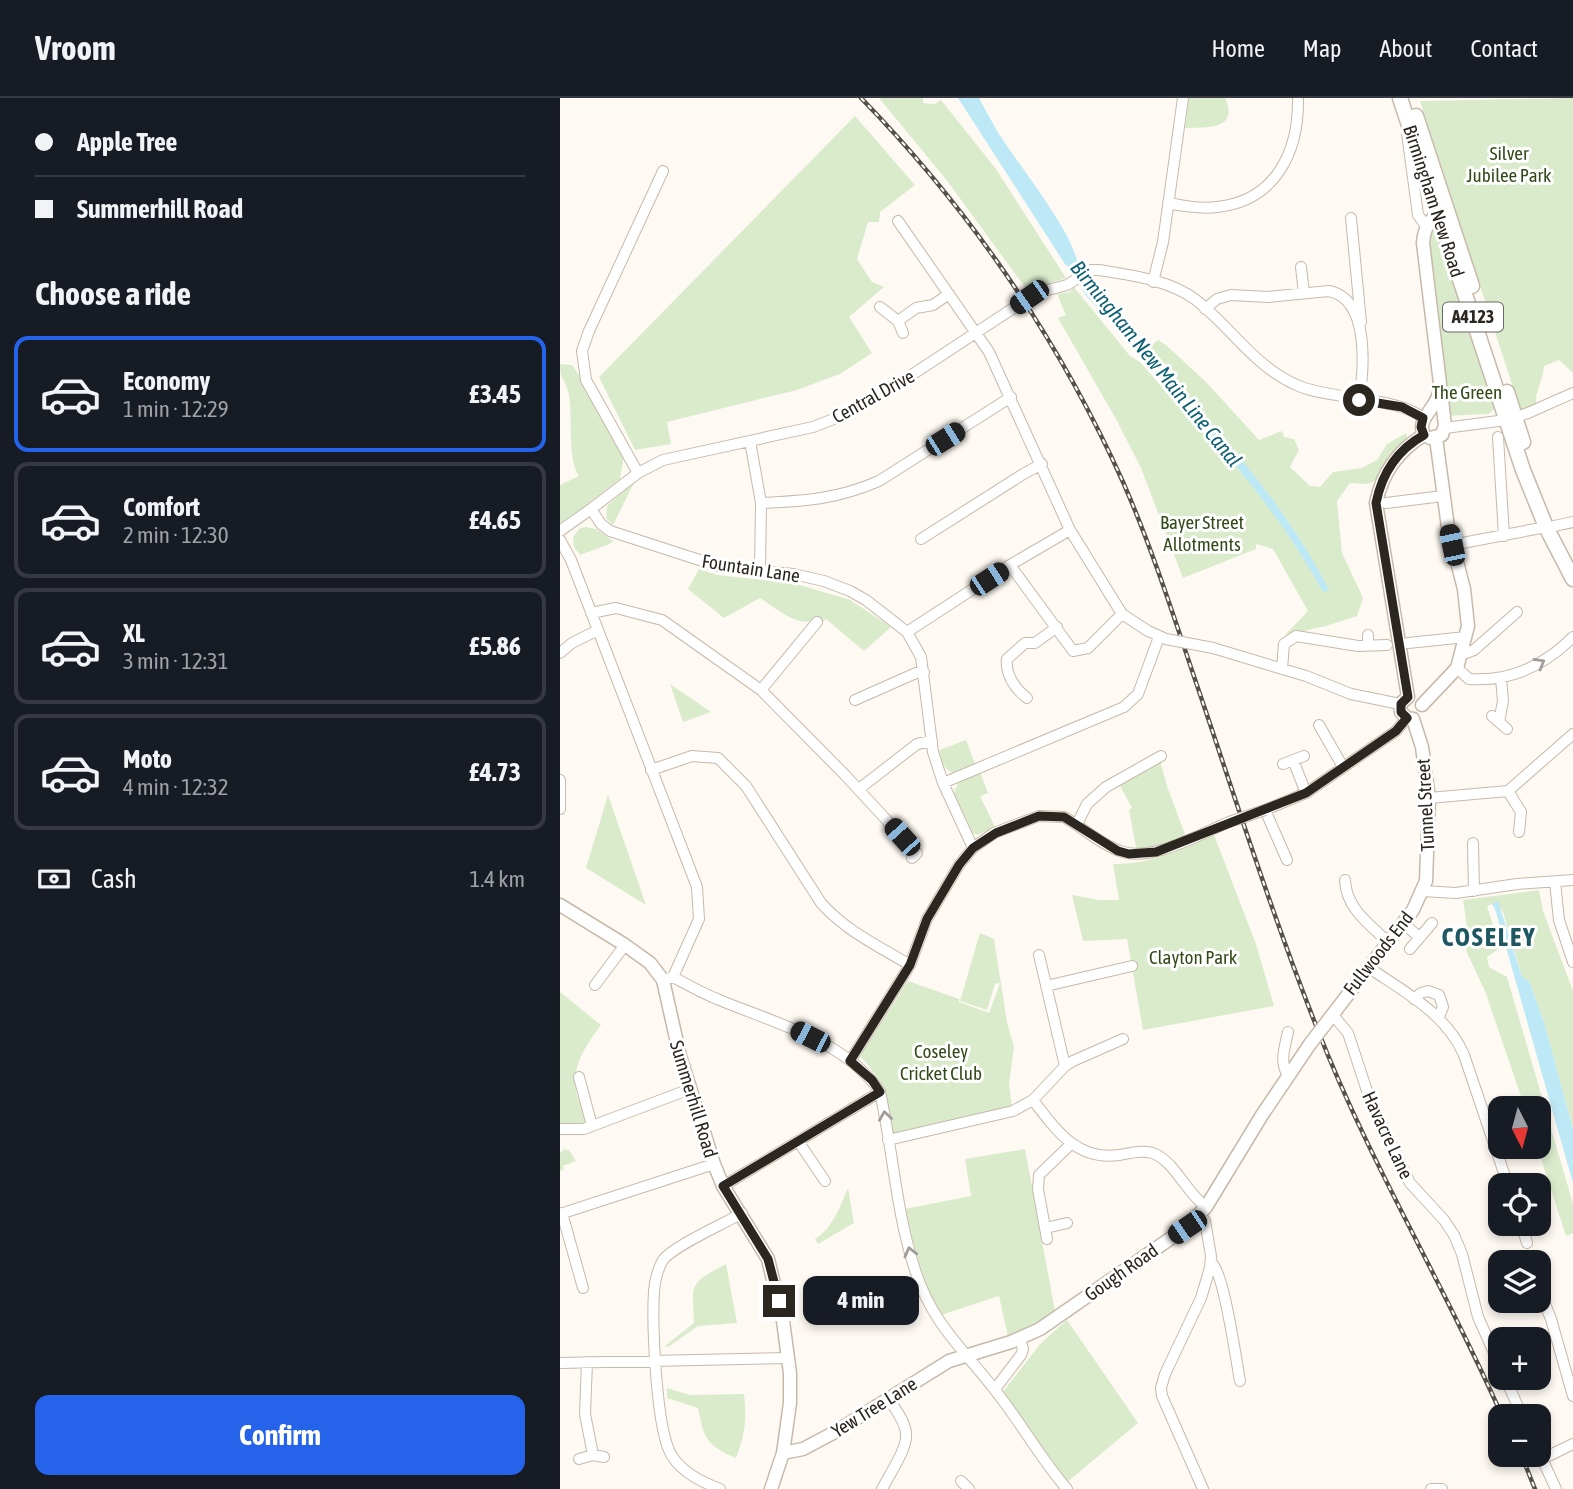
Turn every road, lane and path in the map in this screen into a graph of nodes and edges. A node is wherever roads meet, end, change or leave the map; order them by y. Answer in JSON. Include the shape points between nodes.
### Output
{"nodes":[{"id":1,"x":1183,"y":98,"type":"edge"},
{"id":2,"x":1298,"y":98,"type":"edge"},
{"id":3,"x":1405,"y":103,"type":"edge"},
{"id":4,"x":663,"y":171,"type":"dead end"},
{"id":5,"x":1168,"y":203,"type":"junction"},
{"id":6,"x":1442,"y":212,"type":"junction"},
{"id":7,"x":1351,"y":218,"type":"dead end"},
{"id":8,"x":898,"y":221,"type":"dead end"},
{"id":9,"x":1426,"y":226,"type":"junction"},
{"id":10,"x":1301,"y":267,"type":"dead end"},
{"id":11,"x":1153,"y":282,"type":"junction"},
{"id":12,"x":1304,"y":293,"type":"junction"},
{"id":13,"x":949,"y":294,"type":"junction"},
{"id":14,"x":880,"y":307,"type":"dead end"},
{"id":15,"x":1205,"y":309,"type":"junction"},
{"id":16,"x":898,"y":321,"type":"junction"},
{"id":17,"x":976,"y":331,"type":"junction"},
{"id":18,"x":903,"y":333,"type":"dead end"},
{"id":19,"x":1362,"y":333,"type":"junction"},
{"id":20,"x":1440,"y":389,"type":"junction"},
{"id":21,"x":1573,"y":393,"type":"edge"},
{"id":22,"x":1011,"y":397,"type":"junction"},
{"id":23,"x":1359,"y":400,"type":"junction"},
{"id":24,"x":1426,"y":417,"type":"junction"},
{"id":25,"x":1511,"y":419,"type":"junction"},
{"id":26,"x":1437,"y":430,"type":"junction"},
{"id":27,"x":1498,"y":437,"type":"dead end"},
{"id":28,"x":750,"y":441,"type":"junction"},
{"id":29,"x":1042,"y":464,"type":"junction"},
{"id":30,"x":638,"y":473,"type":"junction"},
{"id":31,"x":1443,"y":496,"type":"junction"},
{"id":32,"x":761,"y":503,"type":"junction"},
{"id":33,"x":1386,"y":503,"type":"dead end"},
{"id":34,"x":591,"y":509,"type":"junction"},
{"id":35,"x":1573,"y":522,"type":"edge"},
{"id":36,"x":1550,"y":526,"type":"junction"},
{"id":37,"x":1070,"y":530,"type":"junction"},
{"id":38,"x":560,"y":531,"type":"edge"},
{"id":39,"x":1504,"y":536,"type":"junction"},
{"id":40,"x":560,"y":540,"type":"edge"},
{"id":41,"x":921,"y":540,"type":"dead end"},
{"id":42,"x":1452,"y":545,"type":"junction"},
{"id":43,"x":1573,"y":560,"type":"edge"},
{"id":44,"x":1010,"y":565,"type":"junction"},
{"id":45,"x":760,"y":570,"type":"junction"},
{"id":46,"x":1573,"y":579,"type":"edge"},
{"id":47,"x":1517,"y":612,"type":"dead end"},
{"id":48,"x":591,"y":613,"type":"junction"},
{"id":49,"x":1122,"y":614,"type":"junction"},
{"id":50,"x":817,"y":622,"type":"dead end"},
{"id":51,"x":1056,"y":627,"type":"junction"},
{"id":52,"x":598,"y":630,"type":"junction"},
{"id":53,"x":907,"y":632,"type":"junction"},
{"id":54,"x":1573,"y":637,"type":"edge"},
{"id":55,"x":1163,"y":638,"type":"junction"},
{"id":56,"x":1466,"y":638,"type":"junction"},
{"id":57,"x":1408,"y":643,"type":"dead end"},
{"id":58,"x":1387,"y":645,"type":"dead end"},
{"id":59,"x":560,"y":653,"type":"edge"},
{"id":60,"x":1463,"y":654,"type":"junction"},
{"id":61,"x":1457,"y":668,"type":"junction"},
{"id":62,"x":1282,"y":669,"type":"junction"},
{"id":63,"x":924,"y":672,"type":"junction"},
{"id":64,"x":1501,"y":678,"type":"junction"},
{"id":65,"x":761,"y":690,"type":"junction"},
{"id":66,"x":1027,"y":698,"type":"dead end"},
{"id":67,"x":855,"y":700,"type":"dead end"},
{"id":68,"x":1404,"y":701,"type":"junction"},
{"id":69,"x":1422,"y":705,"type":"junction"},
{"id":70,"x":1410,"y":719,"type":"junction"},
{"id":71,"x":1499,"y":722,"type":"dead end"},
{"id":72,"x":1319,"y":725,"type":"dead end"},
{"id":73,"x":1573,"y":734,"type":"edge"},
{"id":74,"x":932,"y":741,"type":"junction"},
{"id":75,"x":1161,"y":756,"type":"dead end"},
{"id":76,"x":1304,"y":756,"type":"dead end"},
{"id":77,"x":1343,"y":767,"type":"junction"},
{"id":78,"x":650,"y":770,"type":"junction"},
{"id":79,"x":560,"y":780,"type":"edge"},
{"id":80,"x":943,"y":783,"type":"junction"},
{"id":81,"x":859,"y":789,"type":"junction"},
{"id":82,"x":1508,"y":791,"type":"junction"},
{"id":83,"x":1306,"y":793,"type":"junction"},
{"id":84,"x":1429,"y":798,"type":"junction"},
{"id":85,"x":560,"y":809,"type":"edge"},
{"id":86,"x":1265,"y":810,"type":"junction"},
{"id":87,"x":1077,"y":824,"type":"junction"},
{"id":88,"x":1517,"y":829,"type":"dead end"},
{"id":89,"x":1473,"y":843,"type":"dead end"},
{"id":90,"x":973,"y":848,"type":"junction"},
{"id":91,"x":912,"y":858,"type":"dead end"},
{"id":92,"x":1287,"y":860,"type":"dead end"},
{"id":93,"x":1345,"y":880,"type":"dead end"},
{"id":94,"x":1573,"y":880,"type":"edge"},
{"id":95,"x":1555,"y":881,"type":"junction"},
{"id":96,"x":1423,"y":891,"type":"junction"},
{"id":97,"x":1474,"y":891,"type":"junction"},
{"id":98,"x":560,"y":905,"type":"edge"},
{"id":99,"x":1403,"y":923,"type":"junction"},
{"id":100,"x":1432,"y":923,"type":"dead end"},
{"id":101,"x":1419,"y":937,"type":"junction"},
{"id":102,"x":1387,"y":942,"type":"junction"},
{"id":103,"x":625,"y":945,"type":"junction"},
{"id":104,"x":1410,"y":949,"type":"dead end"},
{"id":105,"x":1040,"y":955,"type":"dead end"},
{"id":106,"x":1573,"y":962,"type":"edge"},
{"id":107,"x":910,"y":965,"type":"junction"},
{"id":108,"x":1132,"y":966,"type":"dead end"},
{"id":109,"x":1368,"y":967,"type":"junction"},
{"id":110,"x":668,"y":978,"type":"junction"},
{"id":111,"x":595,"y":985,"type":"dead end"},
{"id":112,"x":1046,"y":986,"type":"junction"},
{"id":113,"x":1415,"y":999,"type":"junction"},
{"id":114,"x":1332,"y":1014,"type":"junction"},
{"id":115,"x":1439,"y":1017,"type":"junction"},
{"id":116,"x":1288,"y":1032,"type":"dead end"},
{"id":117,"x":1118,"y":1044,"type":"dead end"},
{"id":118,"x":850,"y":1061,"type":"junction"},
{"id":119,"x":1065,"y":1066,"type":"junction"},
{"id":120,"x":1288,"y":1075,"type":"junction"},
{"id":121,"x":579,"y":1077,"type":"dead end"},
{"id":122,"x":690,"y":1089,"type":"junction"},
{"id":123,"x":880,"y":1092,"type":"junction"},
{"id":124,"x":1032,"y":1100,"type":"junction"},
{"id":125,"x":592,"y":1126,"type":"junction"},
{"id":126,"x":560,"y":1129,"type":"edge"},
{"id":127,"x":888,"y":1140,"type":"junction"},
{"id":128,"x":798,"y":1141,"type":"junction"},
{"id":129,"x":1071,"y":1144,"type":"junction"},
{"id":130,"x":714,"y":1164,"type":"junction"},
{"id":131,"x":1504,"y":1173,"type":"edge"},
{"id":132,"x":821,"y":1178,"type":"dead end"},
{"id":133,"x":723,"y":1186,"type":"junction"},
{"id":134,"x":1203,"y":1211,"type":"junction"},
{"id":135,"x":561,"y":1213,"type":"edge"},
{"id":136,"x":742,"y":1213,"type":"junction"},
{"id":137,"x":1067,"y":1223,"type":"dead end"},
{"id":138,"x":1525,"y":1236,"type":"edge"},
{"id":139,"x":1527,"y":1243,"type":"dead end"},
{"id":140,"x":1211,"y":1262,"type":"junction"},
{"id":141,"x":583,"y":1288,"type":"dead end"},
{"id":142,"x":1549,"y":1313,"type":"edge"},
{"id":143,"x":1020,"y":1339,"type":"junction"},
{"id":144,"x":1488,"y":1339,"type":"edge"},
{"id":145,"x":964,"y":1355,"type":"junction"},
{"id":146,"x":789,"y":1358,"type":"junction"},
{"id":147,"x":587,"y":1362,"type":"junction"},
{"id":148,"x":657,"y":1362,"type":"junction"},
{"id":149,"x":560,"y":1363,"type":"edge"},
{"id":150,"x":1240,"y":1381,"type":"dead end"},
{"id":151,"x":995,"y":1389,"type":"junction"},
{"id":152,"x":1573,"y":1396,"type":"edge"},
{"id":153,"x":889,"y":1399,"type":"junction"},
{"id":154,"x":1573,"y":1444,"type":"edge"},
{"id":155,"x":1551,"y":1451,"type":"edge"},
{"id":156,"x":783,"y":1453,"type":"junction"},
{"id":157,"x":593,"y":1455,"type":"junction"},
{"id":158,"x":604,"y":1457,"type":"dead end"},
{"id":159,"x":579,"y":1459,"type":"dead end"},
{"id":160,"x":1546,"y":1467,"type":"edge"},
{"id":161,"x":720,"y":1489,"type":"edge"},
{"id":162,"x":771,"y":1489,"type":"edge"},
{"id":163,"x":882,"y":1489,"type":"edge"},
{"id":164,"x":1067,"y":1489,"type":"edge"},
{"id":165,"x":1203,"y":1489,"type":"edge"},
{"id":166,"x":1431,"y":1489,"type":"edge"},
{"id":167,"x":1443,"y":1489,"type":"edge"},
{"id":168,"x":1556,"y":1489,"type":"edge"}],
"edges":[{"from":1,"to":5,"type":"street"},
{"from":2,"to":5,"type":"street","via":[[1292,150],[1259,192],[1242,202],[1217,207]]},
{"from":3,"to":6,"type":"highway","name":"Birmingham New Road","number":"A4123"},
{"from":3,"to":9,"type":"street","via":[[1418,215]]},
{"from":4,"to":30,"type":"street","via":[[582,351],[586,380]]},
{"from":5,"to":11,"type":"street"},
{"from":6,"to":9,"type":"main road"},
{"from":6,"to":25,"type":"highway","name":"Birmingham New Road","number":"A4123"},
{"from":7,"to":19,"type":"street"},
{"from":8,"to":13,"type":"street"},
{"from":9,"to":20,"type":"main road","via":[[1423,243]]},
{"from":10,"to":12,"type":"street"},
{"from":11,"to":15,"type":"street","via":[[1179,290]]},
{"from":11,"to":17,"type":"street","name":"Central Drive","bridge":true,"via":[[1091,270],[1067,285],[1029,297]]},
{"from":12,"to":15,"type":"street","via":[[1224,296]]},
{"from":12,"to":19,"type":"street","via":[[1339,293],[1350,305]]},
{"from":13,"to":16,"type":"street"},
{"from":13,"to":17,"type":"street"},
{"from":14,"to":16,"type":"street"},
{"from":15,"to":23,"type":"street","via":[[1255,358],[1283,378],[1300,387]]},
{"from":16,"to":18,"type":"street"},
{"from":17,"to":22,"type":"street"},
{"from":17,"to":28,"type":"street","name":"Central Drive","via":[[849,413],[813,427]]},
{"from":19,"to":23,"type":"street"},
{"from":20,"to":24,"type":"main road"},
{"from":20,"to":26,"type":"main road"},
{"from":21,"to":25,"type":"street"},
{"from":22,"to":29,"type":"street"},
{"from":22,"to":32,"type":"street","via":[[880,481],[835,497]]},
{"from":23,"to":24,"type":"street","via":[[1402,407]]},
{"from":24,"to":26,"type":"main road","via":[[1435,414]]},
{"from":24,"to":26,"type":"main road","via":[[1421,427]]},
{"from":25,"to":26,"type":"street"},
{"from":25,"to":36,"type":"highway","name":"Birmingham New Road","number":"A4123"},
{"from":26,"to":31,"type":"main road"},
{"from":26,"to":68,"type":"main road","name":"Tunnel Street","via":[[1394,459],[1376,503]]},
{"from":27,"to":39,"type":"street"},
{"from":28,"to":30,"type":"street","name":"Central Drive","via":[[663,460]]},
{"from":28,"to":32,"type":"street"},
{"from":29,"to":37,"type":"street"},
{"from":29,"to":41,"type":"street"},
{"from":30,"to":34,"type":"street","name":"Central Drive"},
{"from":31,"to":33,"type":"street"},
{"from":31,"to":42,"type":"main road"},
{"from":32,"to":45,"type":"street"},
{"from":34,"to":38,"type":"street"},
{"from":34,"to":45,"type":"street","name":"Fountain Lane","via":[[611,531],[704,563]]},
{"from":35,"to":36,"type":"street"},
{"from":36,"to":39,"type":"street"},
{"from":36,"to":43,"type":"highway","name":"Birmingham New Road","number":"A4123"},
{"from":36,"to":46,"type":"highway","name":"Birmingham New Road","number":"A4123"},
{"from":37,"to":44,"type":"street"},
{"from":37,"to":49,"type":"street"},
{"from":39,"to":42,"type":"street"},
{"from":40,"to":48,"type":"street"},
{"from":42,"to":56,"type":"main road","via":[[1467,604]]},
{"from":44,"to":51,"type":"street"},
{"from":44,"to":53,"type":"street"},
{"from":45,"to":53,"type":"street","name":"Fountain Lane","via":[[793,574],[850,591]]},
{"from":47,"to":60,"type":"street","via":[[1474,650]]},
{"from":48,"to":52,"type":"street"},
{"from":48,"to":65,"type":"street","via":[[616,608],[662,620]]},
{"from":49,"to":51,"type":"street","via":[[1088,648],[1073,651]]},
{"from":49,"to":55,"type":"street"},
{"from":50,"to":65,"type":"street","via":[[806,629]]},
{"from":51,"to":66,"type":"street","via":[[1035,643],[1025,643],[1007,659],[1006,669]]},
{"from":52,"to":59,"type":"street"},
{"from":52,"to":78,"type":"street"},
{"from":53,"to":63,"type":"street"},
{"from":64,"to":54,"type":"street","one_way":true,"via":[[1544,662]]},
{"from":55,"to":62,"type":"street","bridge":true},
{"from":55,"to":80,"type":"street","via":[[1138,694],[1124,707]]},
{"from":56,"to":57,"type":"street"},
{"from":56,"to":60,"type":"main road"},
{"from":58,"to":62,"type":"street","via":[[1368,640],[1358,646],[1296,636],[1284,644]]},
{"from":60,"to":61,"type":"main road"},
{"from":61,"to":64,"type":"street","via":[[1468,679]]},
{"from":61,"to":69,"type":"main road"},
{"from":62,"to":68,"type":"street","via":[[1351,694]]},
{"from":63,"to":67,"type":"street"},
{"from":63,"to":74,"type":"street"},
{"from":64,"to":71,"type":"street"},
{"from":65,"to":81,"type":"street"},
{"from":68,"to":69,"type":"main road","via":[[1418,699]]},
{"from":68,"to":70,"type":"main road","name":"Tunnel Street","via":[[1401,712]]},
{"from":69,"to":70,"type":"main road","via":[[1419,716]]},
{"from":70,"to":77,"type":"street"},
{"from":70,"to":84,"type":"main road","name":"Tunnel Street","via":[[1422,747]]},
{"from":72,"to":77,"type":"street"},
{"from":73,"to":82,"type":"street"},
{"from":74,"to":80,"type":"street"},
{"from":74,"to":81,"type":"street","via":[[917,744]]},
{"from":75,"to":87,"type":"street","via":[[1106,787],[1087,804]]},
{"from":76,"to":83,"type":"street","via":[[1288,762]]},
{"from":77,"to":83,"type":"street"},
{"from":78,"to":107,"type":"street","via":[[692,756],[718,758],[746,786],[834,918]]},
{"from":78,"to":110,"type":"street","via":[[697,887],[700,910],[695,931]]},
{"from":79,"to":85,"type":"street"},
{"from":80,"to":90,"type":"street"},
{"from":81,"to":91,"type":"street","via":[[917,853]]},
{"from":82,"to":84,"type":"street"},
{"from":82,"to":88,"type":"street","via":[[1521,813]]},
{"from":83,"to":86,"type":"street"},
{"from":84,"to":96,"type":"main road","name":"Tunnel Street"},
{"from":86,"to":87,"type":"street","bridge":true,"via":[[1156,852],[1129,854]]},
{"from":86,"to":92,"type":"street"},
{"from":87,"to":90,"type":"street","via":[[1064,817],[1039,816]]},
{"from":89,"to":97,"type":"street"},
{"from":90,"to":107,"type":"street","via":[[927,919]]},
{"from":93,"to":102,"type":"street","via":[[1357,913]]},
{"from":94,"to":95,"type":"street"},
{"from":95,"to":97,"type":"street"},
{"from":95,"to":106,"type":"street","via":[[1559,920]]},
{"from":96,"to":97,"type":"street"},
{"from":96,"to":99,"type":"main road","name":"Fullwoods End"},
{"from":98,"to":103,"type":"main road"},
{"from":99,"to":101,"type":"street"},
{"from":99,"to":102,"type":"main road","name":"Fullwoods End"},
{"from":100,"to":101,"type":"street"},
{"from":101,"to":104,"type":"street"},
{"from":102,"to":109,"type":"main road","name":"Fullwoods End"},
{"from":103,"to":110,"type":"main road"},
{"from":103,"to":111,"type":"street"},
{"from":105,"to":112,"type":"street"},
{"from":107,"to":118,"type":"street"},
{"from":108,"to":112,"type":"street"},
{"from":109,"to":113,"type":"street"},
{"from":109,"to":114,"type":"main road","name":"Fullwoods End"},
{"from":110,"to":118,"type":"street","via":[[783,1023]]},
{"from":110,"to":122,"type":"main road","name":"Summerhill Road","via":[[668,1010]]},
{"from":112,"to":119,"type":"street"},
{"from":113,"to":115,"type":"street"},
{"from":113,"to":115,"type":"street","via":[[1428,991],[1439,995],[1443,1002]]},
{"from":114,"to":120,"type":"main road","name":"Gough Road","bridge":true},
{"from":114,"to":144,"type":"street","name":"Havacre Lane","via":[[1348,1033],[1370,1100],[1410,1183],[1454,1235]]},
{"from":115,"to":131,"type":"street","via":[[1464,1055]]},
{"from":116,"to":120,"type":"street","via":[[1283,1062]]},
{"from":117,"to":119,"type":"street"},
{"from":118,"to":123,"type":"street"},
{"from":119,"to":124,"type":"street"},
{"from":120,"to":134,"type":"main road","name":"Gough Road"},
{"from":121,"to":125,"type":"street"},
{"from":122,"to":125,"type":"street"},
{"from":122,"to":130,"type":"main road","name":"Summerhill Road"},
{"from":127,"to":123,"type":"street","one_way":true},
{"from":123,"to":128,"type":"street"},
{"from":124,"to":127,"type":"street","via":[[995,1117]]},
{"from":124,"to":129,"type":"street"},
{"from":125,"to":126,"type":"street"},
{"from":145,"to":127,"type":"street","one_way":true,"via":[[940,1324],[915,1272]]},
{"from":128,"to":132,"type":"street"},
{"from":128,"to":133,"type":"street"},
{"from":129,"to":134,"type":"street","via":[[1102,1156],[1155,1154]]},
{"from":129,"to":137,"type":"street","via":[[1037,1181],[1046,1233]]},
{"from":130,"to":133,"type":"main road","name":"Summerhill Road"},
{"from":130,"to":135,"type":"street"},
{"from":133,"to":136,"type":"main road","name":"Summerhill Road"},
{"from":134,"to":140,"type":"street"},
{"from":134,"to":143,"type":"main road","name":"Gough Road","via":[[1187,1227]]},
{"from":135,"to":141,"type":"street"},
{"from":136,"to":146,"type":"main road","name":"Summerhill Road","via":[[768,1259]]},
{"from":136,"to":148,"type":"street","via":[[674,1251],[660,1266],[654,1292]]},
{"from":138,"to":139,"type":"street"},
{"from":140,"to":150,"type":"street","via":[[1223,1286]]},
{"from":140,"to":165,"type":"street","via":[[1201,1298],[1161,1388]]},
{"from":142,"to":152,"type":"street"},
{"from":143,"to":145,"type":"main road","name":"Gough Road"},
{"from":143,"to":151,"type":"street","via":[[1021,1355]]},
{"from":145,"to":151,"type":"street"},
{"from":145,"to":153,"type":"main road","name":"Yew Tree Lane"},
{"from":146,"to":148,"type":"street"},
{"from":146,"to":156,"type":"main road","name":"Summerhill Road","via":[[790,1403]]},
{"from":147,"to":148,"type":"street"},
{"from":147,"to":149,"type":"street"},
{"from":147,"to":157,"type":"street","via":[[585,1414]]},
{"from":148,"to":161,"type":"street","via":[[663,1433],[673,1458],[687,1473]]},
{"from":151,"to":164,"type":"street"},
{"from":153,"to":156,"type":"main road","name":"Yew Tree Lane","via":[[803,1449]]},
{"from":153,"to":163,"type":"street","via":[[907,1434]]},
{"from":154,"to":155,"type":"street"},
{"from":156,"to":162,"type":"main road","name":"Summerhill Road"},
{"from":157,"to":158,"type":"street"},
{"from":157,"to":159,"type":"street"},
{"from":160,"to":168,"type":"street"},
{"from":166,"to":167,"type":"street"}]}
